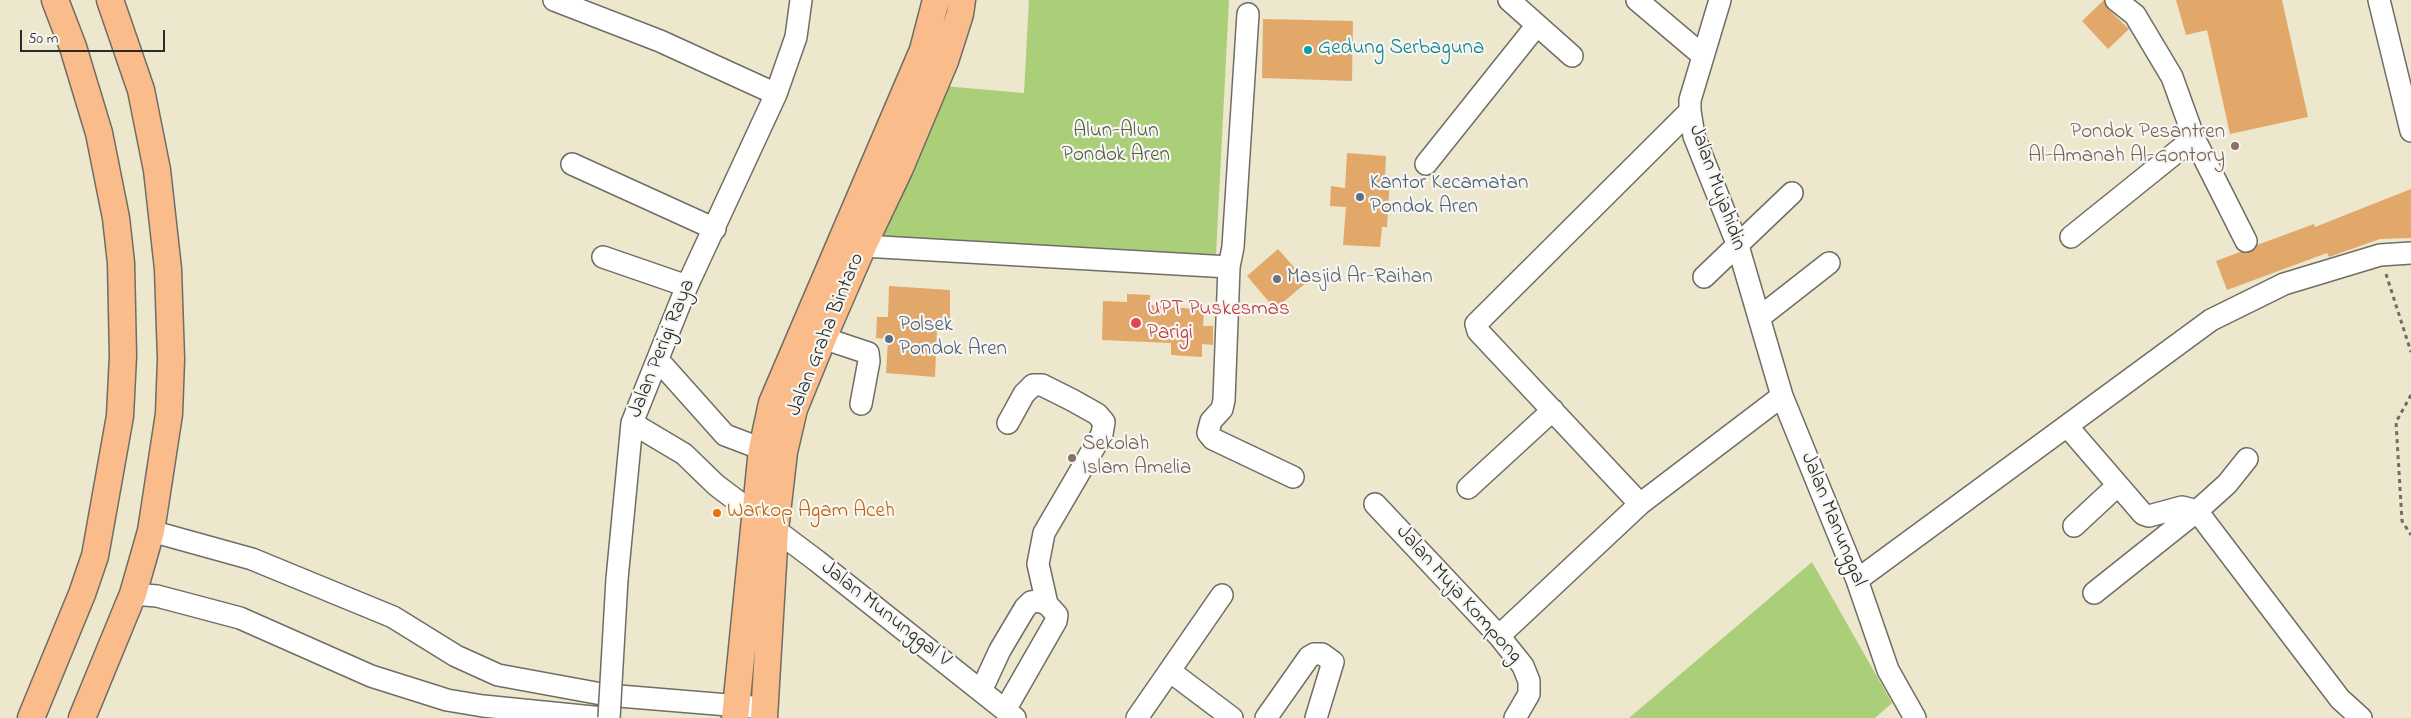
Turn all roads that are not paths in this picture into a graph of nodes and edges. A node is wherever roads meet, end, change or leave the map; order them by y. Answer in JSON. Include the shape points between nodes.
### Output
{"nodes":[{"id":1,"x":54,"y":0,"type":"edge"},
{"id":2,"x":110,"y":0,"type":"edge"},
{"id":3,"x":554,"y":0,"type":"edge"},
{"id":4,"x":801,"y":0,"type":"edge"},
{"id":5,"x":936,"y":0,"type":"edge"},
{"id":6,"x":962,"y":0,"type":"edge"},
{"id":7,"x":1509,"y":0,"type":"edge"},
{"id":8,"x":1637,"y":0,"type":"edge"},
{"id":9,"x":1720,"y":0,"type":"edge"},
{"id":10,"x":2116,"y":0,"type":"edge"},
{"id":11,"x":2379,"y":0,"type":"edge"},
{"id":12,"x":1248,"y":14,"type":"dead end"},
{"id":13,"x":1537,"y":25,"type":"junction"},
{"id":14,"x":1572,"y":56,"type":"dead end"},
{"id":15,"x":1702,"y":56,"type":"junction"},
{"id":16,"x":776,"y":94,"type":"junction"},
{"id":17,"x":1690,"y":111,"type":"junction"},
{"id":18,"x":2411,"y":131,"type":"edge"},
{"id":19,"x":2194,"y":138,"type":"junction"},
{"id":20,"x":572,"y":164,"type":"dead end"},
{"id":21,"x":1426,"y":164,"type":"dead end"},
{"id":22,"x":1792,"y":193,"type":"dead end"},
{"id":23,"x":715,"y":229,"type":"junction"},
{"id":24,"x":2071,"y":237,"type":"dead end"},
{"id":25,"x":853,"y":240,"type":"junction"},
{"id":26,"x":2246,"y":240,"type":"dead end"},
{"id":27,"x":1738,"y":246,"type":"junction"},
{"id":28,"x":2411,"y":253,"type":"edge"},
{"id":29,"x":603,"y":257,"type":"dead end"},
{"id":30,"x":1829,"y":263,"type":"dead end"},
{"id":31,"x":1229,"y":268,"type":"junction"},
{"id":32,"x":1704,"y":277,"type":"dead end"},
{"id":33,"x":687,"y":286,"type":"junction"},
{"id":34,"x":1760,"y":318,"type":"junction"},
{"id":35,"x":822,"y":338,"type":"junction"},
{"id":36,"x":658,"y":360,"type":"junction"},
{"id":37,"x":1782,"y":396,"type":"junction"},
{"id":38,"x":861,"y":404,"type":"dead end"},
{"id":39,"x":1553,"y":410,"type":"junction"},
{"id":40,"x":632,"y":423,"type":"junction"},
{"id":41,"x":1008,"y":423,"type":"dead end"},
{"id":42,"x":2067,"y":426,"type":"junction"},
{"id":43,"x":773,"y":451,"type":"junction"},
{"id":44,"x":2247,"y":459,"type":"dead end"},
{"id":45,"x":1293,"y":477,"type":"dead end"},
{"id":46,"x":2117,"y":486,"type":"junction"},
{"id":47,"x":1468,"y":488,"type":"dead end"},
{"id":48,"x":1375,"y":504,"type":"dead end"},
{"id":49,"x":1640,"y":504,"type":"junction"},
{"id":50,"x":2197,"y":511,"type":"junction"},
{"id":51,"x":754,"y":515,"type":"junction"},
{"id":52,"x":2074,"y":526,"type":"dead end"},
{"id":53,"x":775,"y":530,"type":"junction"},
{"id":54,"x":152,"y":531,"type":"junction"},
{"id":55,"x":1857,"y":580,"type":"junction"},
{"id":56,"x":2094,"y":593,"type":"dead end"},
{"id":57,"x":133,"y":594,"type":"junction"},
{"id":58,"x":1222,"y":595,"type":"dead end"},
{"id":59,"x":1047,"y":604,"type":"junction"},
{"id":60,"x":1499,"y":636,"type":"junction"},
{"id":61,"x":1171,"y":672,"type":"junction"},
{"id":62,"x":981,"y":691,"type":"junction"},
{"id":63,"x":736,"y":713,"type":"edge"},
{"id":64,"x":764,"y":713,"type":"edge"},
{"id":65,"x":1010,"y":714,"type":"edge"},
{"id":66,"x":32,"y":718,"type":"edge"},
{"id":67,"x":82,"y":718,"type":"edge"},
{"id":68,"x":602,"y":718,"type":"edge"},
{"id":69,"x":609,"y":718,"type":"edge"},
{"id":70,"x":1137,"y":718,"type":"edge"},
{"id":71,"x":1232,"y":718,"type":"edge"},
{"id":72,"x":1266,"y":718,"type":"edge"},
{"id":73,"x":1316,"y":718,"type":"edge"},
{"id":74,"x":1515,"y":718,"type":"edge"},
{"id":75,"x":1915,"y":718,"type":"edge"},
{"id":76,"x":2361,"y":718,"type":"edge"}],
"edges":[{"from":1,"to":66,"type":"main road","via":[[73,47],[101,142],[116,218],[121,263],[123,356],[120,416],[95,556]]},
{"from":2,"to":54,"type":"main road","via":[[141,90],[157,170],[168,269],[169,414]]},
{"from":3,"to":16,"type":"street","via":[[660,41]]},
{"from":4,"to":16,"type":"street","name":"Jalan Perigi Raya","via":[[796,37]]},
{"from":5,"to":25,"type":"main road","name":"Jalan Graha Bintaro","via":[[923,50]]},
{"from":6,"to":25,"type":"main road","name":"Jalan Graha Bintaro","via":[[945,61],[900,168]]},
{"from":7,"to":13,"type":"street"},
{"from":8,"to":15,"type":"street"},
{"from":9,"to":15,"type":"street","name":"Jalan Mujahidin"},
{"from":10,"to":19,"type":"street","via":[[2135,15],[2172,77]]},
{"from":11,"to":18,"type":"street"},
{"from":12,"to":31,"type":"street"},
{"from":13,"to":14,"type":"street"},
{"from":13,"to":21,"type":"street"},
{"from":15,"to":17,"type":"street","name":"Jalan Mujahidin"},
{"from":16,"to":23,"type":"street","name":"Jalan Perigi Raya"},
{"from":17,"to":27,"type":"street","name":"Jalan Mujahidin","via":[[1694,136]]},
{"from":17,"to":39,"type":"street","via":[[1476,324],[1478,331]]},
{"from":19,"to":24,"type":"street"},
{"from":19,"to":26,"type":"street"},
{"from":20,"to":23,"type":"street"},
{"from":22,"to":27,"type":"street"},
{"from":23,"to":33,"type":"street","name":"Jalan Perigi Raya"},
{"from":25,"to":31,"type":"street"},
{"from":25,"to":35,"type":"main road","name":"Jalan Graha Bintaro"},
{"from":25,"to":43,"type":"main road","name":"Jalan Graha Bintaro","via":[[772,403]]},
{"from":27,"to":32,"type":"street"},
{"from":27,"to":34,"type":"street","name":"Jalan Mujahidin"},
{"from":28,"to":42,"type":"street","via":[[2380,255],[2284,284],[2211,320]]},
{"from":29,"to":33,"type":"street"},
{"from":30,"to":34,"type":"street"},
{"from":31,"to":45,"type":"street","via":[[1224,400],[1222,410],[1211,421],[1208,433],[1213,439]]},
{"from":33,"to":36,"type":"street","name":"Jalan Perigi Raya"},
{"from":34,"to":37,"type":"street","name":"Jalan Manunggal"},
{"from":35,"to":38,"type":"street","via":[[868,353]]},
{"from":35,"to":43,"type":"main road","name":"Jalan Graha Bintaro","via":[[794,409]]},
{"from":36,"to":40,"type":"street","name":"Jalan Perigi Raya"},
{"from":36,"to":43,"type":"street","via":[[725,435]]},
{"from":37,"to":49,"type":"street"},
{"from":37,"to":55,"type":"street","name":"Jalan Manunggal"},
{"from":39,"to":47,"type":"street"},
{"from":39,"to":49,"type":"street"},
{"from":40,"to":51,"type":"street","name":"Jalan Mununggal V","via":[[684,454]]},
{"from":40,"to":69,"type":"street","name":"Jalan Perigi Raya","bridge":true,"via":[[617,579]]},
{"from":41,"to":59,"type":"street","via":[[1024,394],[1033,385],[1042,385],[1072,400],[1097,414],[1104,422],[1102,434],[1044,534],[1038,564]]},
{"from":42,"to":46,"type":"street"},
{"from":42,"to":55,"type":"street"},
{"from":43,"to":51,"type":"main road","name":"Jalan Graha Bintaro"},
{"from":43,"to":53,"type":"main road","name":"Jalan Graha Bintaro"},
{"from":44,"to":50,"type":"street","via":[[2228,484]]},
{"from":46,"to":50,"type":"street","via":[[2143,514],[2149,516],[2182,507]]},
{"from":46,"to":52,"type":"street"},
{"from":48,"to":60,"type":"street","name":"Jalan Muja Kompong"},
{"from":49,"to":60,"type":"street"},
{"from":50,"to":56,"type":"street"},
{"from":50,"to":76,"type":"street","via":[[2340,699]]},
{"from":51,"to":53,"type":"street","name":"Jalan Mununggal V"},
{"from":51,"to":63,"type":"main road","name":"Jalan Graha Bintaro"},
{"from":53,"to":62,"type":"street","name":"Jalan Mununggal V"},
{"from":53,"to":64,"type":"main road","name":"Jalan Graha Bintaro"},
{"from":54,"to":57,"type":"main road"},
{"from":54,"to":63,"type":"street","via":[[252,558],[358,602],[393,617],[456,656],[498,675],[607,695]]},
{"from":55,"to":75,"type":"street","name":"Jalan Manunggal","via":[[1888,670]]},
{"from":57,"to":67,"type":"main road"},
{"from":57,"to":68,"type":"street","via":[[157,596],[240,618],[371,676],[446,700]]},
{"from":58,"to":61,"type":"street"},
{"from":59,"to":62,"type":"street","via":[[1031,602],[1025,608]]},
{"from":59,"to":65,"type":"street","via":[[1057,615],[1056,621]]},
{"from":60,"to":74,"type":"street","name":"Jalan Muja Kompong","via":[[1523,666],[1529,681],[1528,694]]},
{"from":61,"to":70,"type":"street"},
{"from":61,"to":71,"type":"street"},
{"from":62,"to":65,"type":"street","name":"Jalan Mununggal V"},
{"from":63,"to":64,"type":"street"},
{"from":72,"to":73,"type":"street","via":[[1309,657],[1322,654],[1333,662]]}]}
